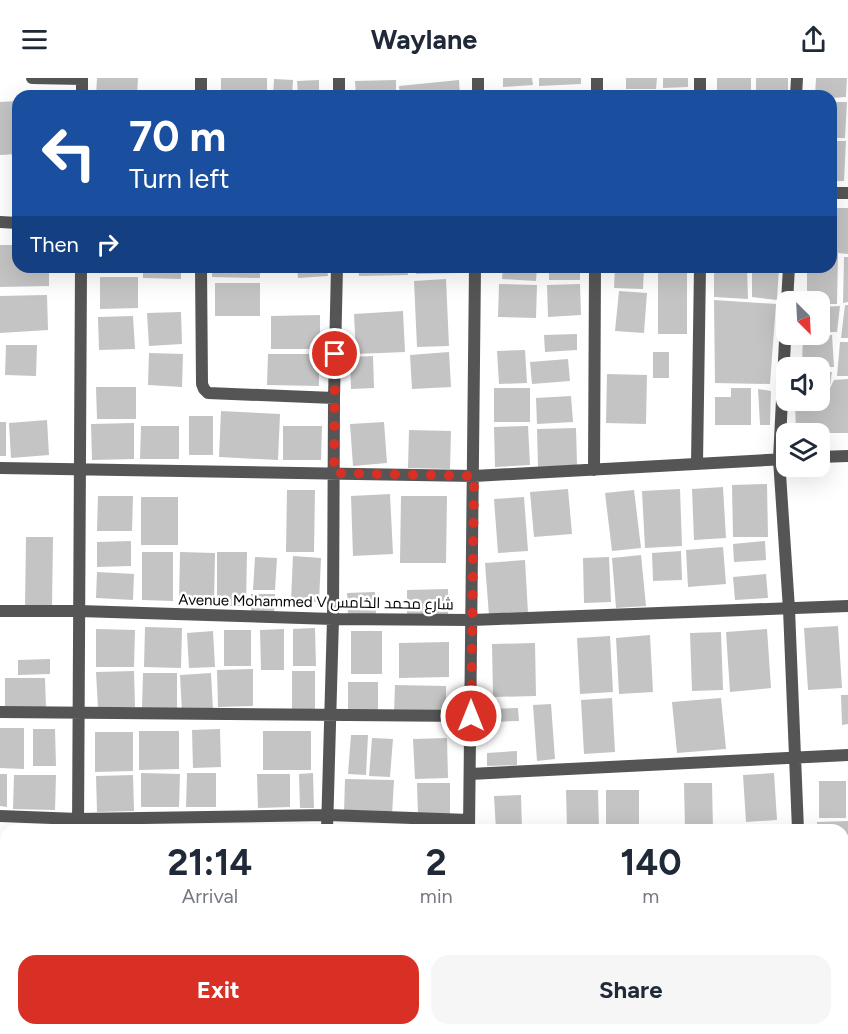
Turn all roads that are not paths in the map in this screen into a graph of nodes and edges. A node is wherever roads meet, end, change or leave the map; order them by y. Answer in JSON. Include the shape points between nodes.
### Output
{"nodes":[{"id":1,"x":32,"y":78,"type":"edge"},
{"id":2,"x":82,"y":78,"type":"edge"},
{"id":3,"x":81,"y":273,"type":"edge"},
{"id":4,"x":201,"y":273,"type":"edge"},
{"id":5,"x":337,"y":273,"type":"edge"},
{"id":6,"x":476,"y":273,"type":"edge"},
{"id":7,"x":595,"y":273,"type":"edge"},
{"id":8,"x":700,"y":273,"type":"edge"},
{"id":9,"x":789,"y":273,"type":"edge"},
{"id":10,"x":788,"y":291,"type":"edge"},
{"id":11,"x":785,"y":345,"type":"edge"},
{"id":12,"x":334,"y":398,"type":"junction"},
{"id":13,"x":784,"y":423,"type":"edge"},
{"id":14,"x":848,"y":456,"type":"edge"},
{"id":15,"x":830,"y":457,"type":"edge"},
{"id":16,"x":776,"y":459,"type":"edge"},
{"id":17,"x":697,"y":463,"type":"junction"},
{"id":18,"x":0,"y":468,"type":"edge"},
{"id":19,"x":79,"y":469,"type":"junction"},
{"id":20,"x":594,"y":470,"type":"junction"},
{"id":21,"x":334,"y":473,"type":"junction"},
{"id":22,"x":474,"y":476,"type":"junction"},
{"id":23,"x":784,"y":477,"type":"edge"},
{"id":24,"x":848,"y":606,"type":"edge"},
{"id":25,"x":789,"y":609,"type":"junction"},
{"id":26,"x":0,"y":611,"type":"edge"},
{"id":27,"x":79,"y":611,"type":"junction"},
{"id":28,"x":333,"y":619,"type":"junction"},
{"id":29,"x":472,"y":620,"type":"junction"},
{"id":30,"x":0,"y":712,"type":"edge"},
{"id":31,"x":80,"y":712,"type":"junction"},
{"id":32,"x":330,"y":716,"type":"junction"},
{"id":33,"x":471,"y":716,"type":"junction"},
{"id":34,"x":848,"y":755,"type":"edge"},
{"id":35,"x":795,"y":757,"type":"junction"},
{"id":36,"x":470,"y":774,"type":"junction"},
{"id":37,"x":327,"y":815,"type":"junction"},
{"id":38,"x":0,"y":816,"type":"edge"},
{"id":39,"x":78,"y":824,"type":"edge"},
{"id":40,"x":327,"y":824,"type":"edge"},
{"id":41,"x":455,"y":824,"type":"edge"},
{"id":42,"x":469,"y":824,"type":"edge"},
{"id":43,"x":798,"y":824,"type":"edge"}],
"edges":[{"from":1,"to":2,"type":"street"},
{"from":3,"to":19,"type":"street"},
{"from":4,"to":12,"type":"street","via":[[202,384],[208,393]]},
{"from":5,"to":12,"type":"street"},
{"from":6,"to":22,"type":"street"},
{"from":7,"to":20,"type":"street"},
{"from":8,"to":17,"type":"street"},
{"from":9,"to":10,"type":"street"},
{"from":11,"to":13,"type":"street"},
{"from":12,"to":21,"type":"street"},
{"from":14,"to":15,"type":"street"},
{"from":16,"to":17,"type":"street"},
{"from":17,"to":20,"type":"street"},
{"from":18,"to":19,"type":"street"},
{"from":19,"to":21,"type":"street"},
{"from":19,"to":27,"type":"street"},
{"from":20,"to":22,"type":"street"},
{"from":21,"to":22,"type":"street"},
{"from":21,"to":28,"type":"street"},
{"from":22,"to":29,"type":"street"},
{"from":23,"to":25,"type":"street"},
{"from":24,"to":25,"type":"street","name":"Avenue Mohammed V شارع محمد الخامس"},
{"from":25,"to":29,"type":"street","name":"Avenue Mohammed V شارع محمد الخامس"},
{"from":25,"to":35,"type":"street"},
{"from":26,"to":27,"type":"street","name":"Avenue Mohammed V شارع محمد الخامس"},
{"from":27,"to":28,"type":"street","name":"Avenue Mohammed V شارع محمد الخامس"},
{"from":27,"to":31,"type":"street"},
{"from":28,"to":29,"type":"street","name":"Avenue Mohammed V شارع محمد الخامس"},
{"from":28,"to":32,"type":"street"},
{"from":29,"to":33,"type":"street"},
{"from":30,"to":31,"type":"street"},
{"from":31,"to":32,"type":"street"},
{"from":31,"to":39,"type":"street"},
{"from":32,"to":33,"type":"street"},
{"from":32,"to":37,"type":"street"},
{"from":33,"to":36,"type":"street"},
{"from":34,"to":35,"type":"street"},
{"from":35,"to":36,"type":"street"},
{"from":35,"to":43,"type":"street"},
{"from":36,"to":42,"type":"street"},
{"from":37,"to":39,"type":"street"},
{"from":37,"to":40,"type":"street"},
{"from":37,"to":41,"type":"street"},
{"from":38,"to":39,"type":"street"}]}
